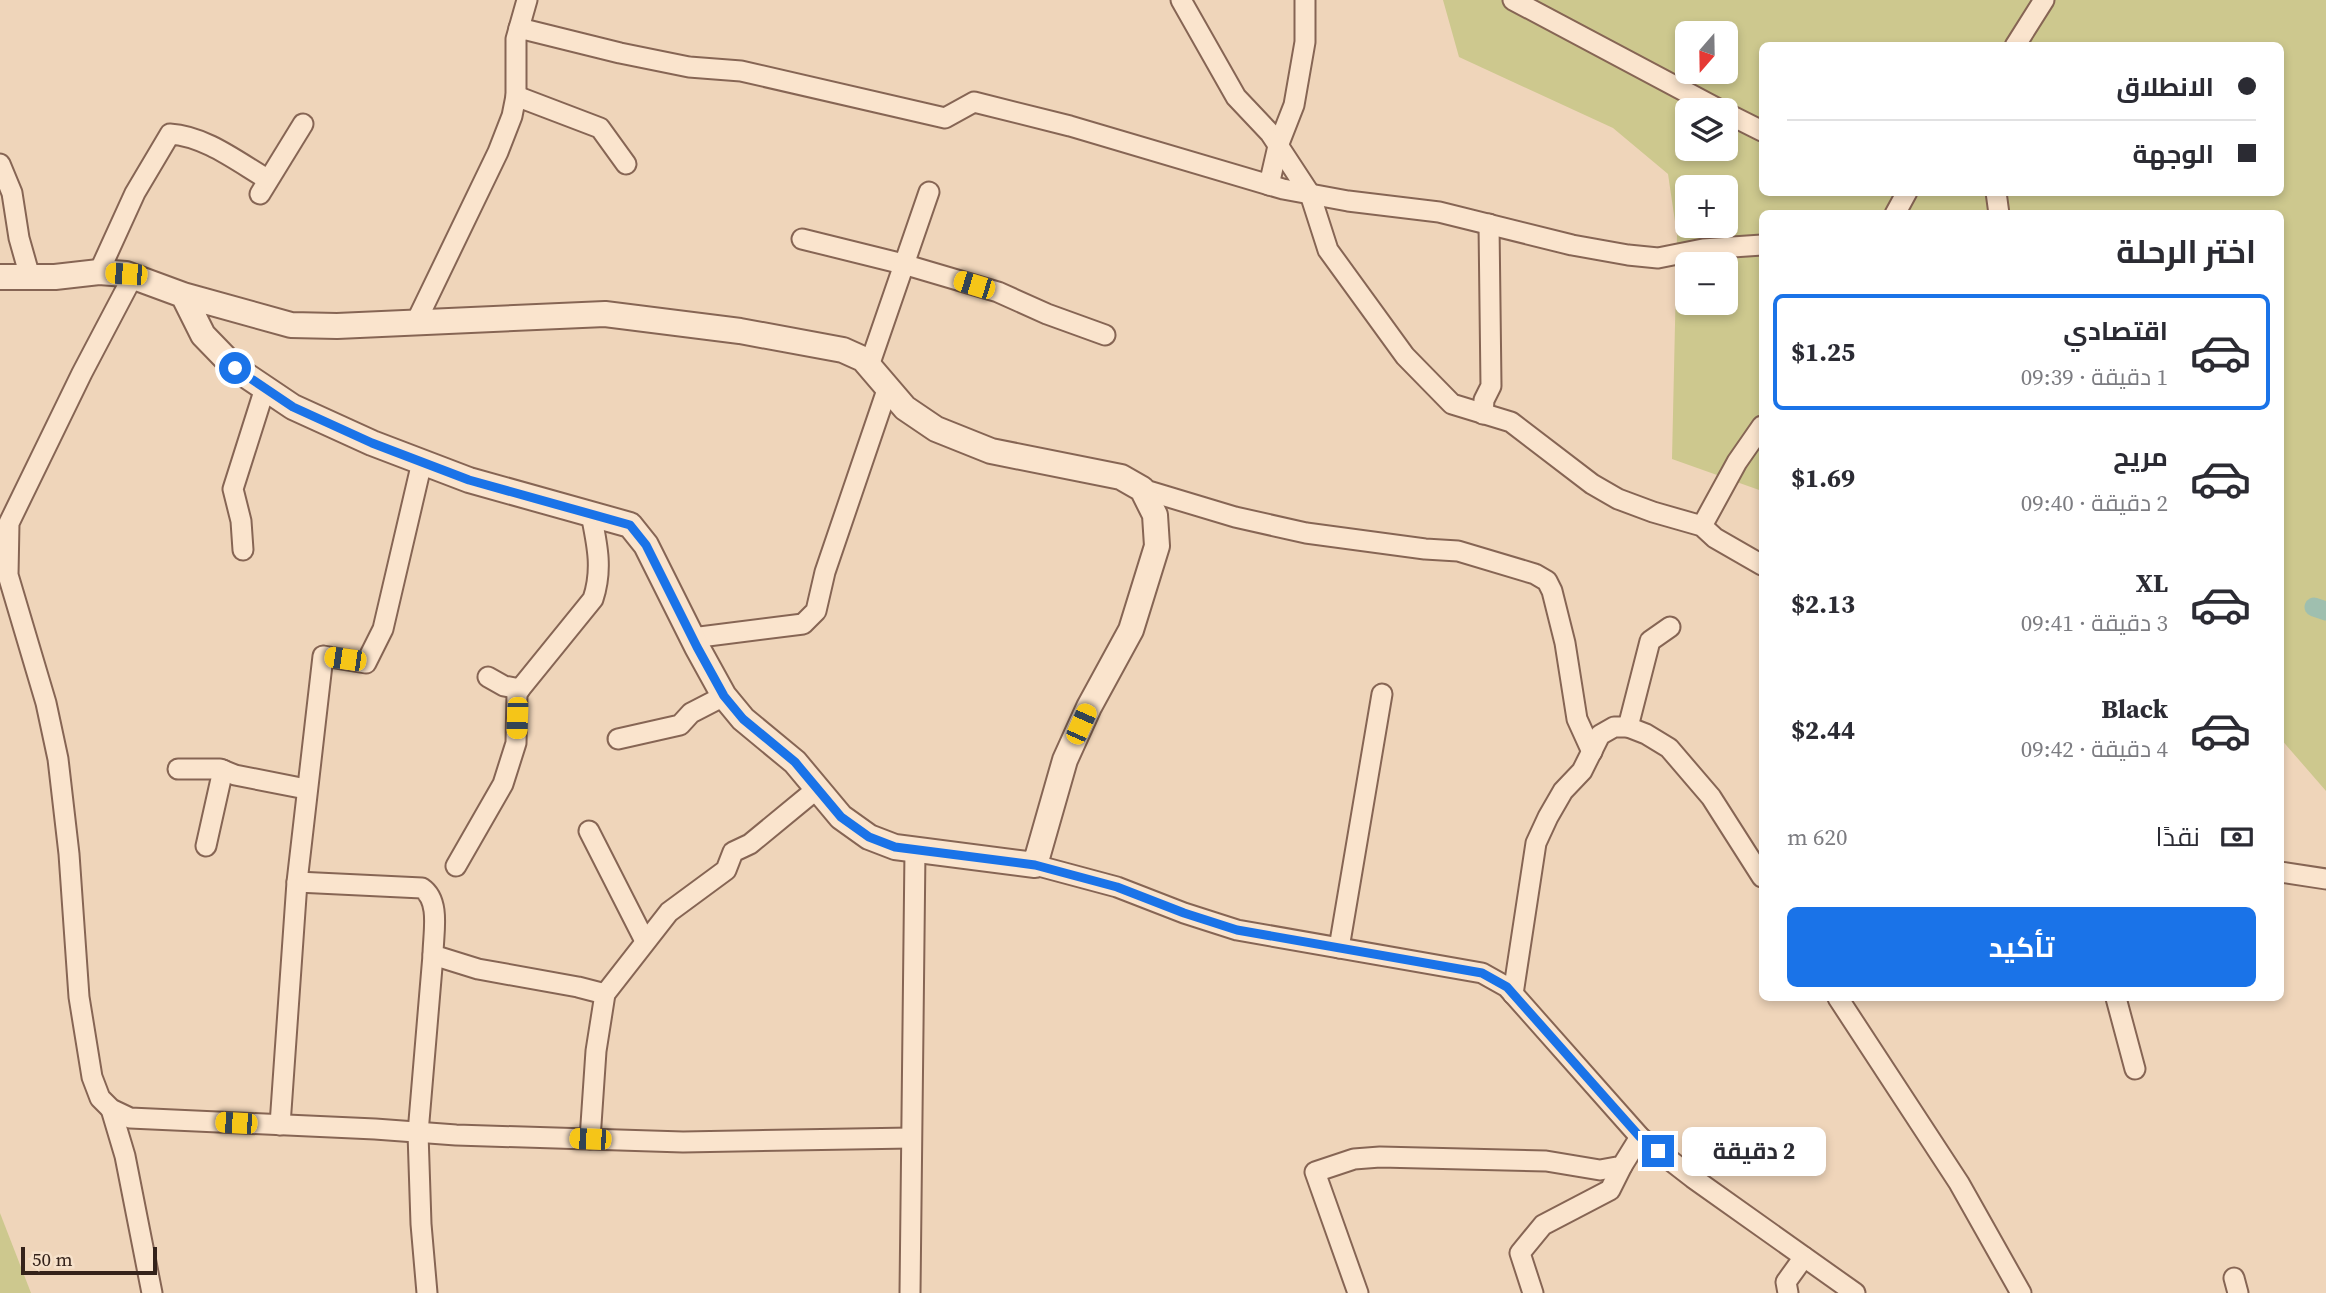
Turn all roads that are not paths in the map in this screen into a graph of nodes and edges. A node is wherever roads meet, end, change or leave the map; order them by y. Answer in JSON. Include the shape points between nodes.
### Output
{"nodes":[{"id":1,"x":527,"y":0,"type":"edge"},
{"id":2,"x":1181,"y":0,"type":"edge"},
{"id":3,"x":1305,"y":0,"type":"edge"},
{"id":4,"x":1513,"y":0,"type":"edge"},
{"id":5,"x":2044,"y":0,"type":"edge"},
{"id":6,"x":519,"y":28,"type":"junction"},
{"id":7,"x":2018,"y":42,"type":"edge"},
{"id":8,"x":516,"y":96,"type":"junction"},
{"id":9,"x":1697,"y":98,"type":"edge"},
{"id":10,"x":1738,"y":119,"type":"edge"},
{"id":11,"x":303,"y":124,"type":"dead end"},
{"id":12,"x":1759,"y":130,"type":"edge"},
{"id":13,"x":1278,"y":146,"type":"junction"},
{"id":14,"x":626,"y":163,"type":"dead end"},
{"id":15,"x":0,"y":164,"type":"edge"},
{"id":16,"x":1269,"y":185,"type":"junction"},
{"id":17,"x":929,"y":192,"type":"dead end"},
{"id":18,"x":1310,"y":194,"type":"junction"},
{"id":19,"x":1489,"y":224,"type":"junction"},
{"id":20,"x":802,"y":239,"type":"dead end"},
{"id":21,"x":1759,"y":245,"type":"edge"},
{"id":22,"x":904,"y":264,"type":"junction"},
{"id":23,"x":99,"y":272,"type":"junction"},
{"id":24,"x":133,"y":276,"type":"junction"},
{"id":25,"x":30,"y":277,"type":"junction"},
{"id":26,"x":0,"y":278,"type":"edge"},
{"id":27,"x":183,"y":295,"type":"junction"},
{"id":28,"x":416,"y":322,"type":"junction"},
{"id":29,"x":1105,"y":335,"type":"dead end"},
{"id":30,"x":869,"y":366,"type":"junction"},
{"id":31,"x":888,"y":387,"type":"junction"},
{"id":32,"x":265,"y":388,"type":"junction"},
{"id":33,"x":1483,"y":414,"type":"junction"},
{"id":34,"x":1759,"y":430,"type":"edge"},
{"id":35,"x":422,"y":462,"type":"junction"},
{"id":36,"x":1142,"y":489,"type":"junction"},
{"id":37,"x":591,"y":514,"type":"junction"},
{"id":38,"x":9,"y":523,"type":"junction"},
{"id":39,"x":1702,"y":526,"type":"junction"},
{"id":40,"x":0,"y":545,"type":"edge"},
{"id":41,"x":243,"y":550,"type":"dead end"},
{"id":42,"x":1759,"y":563,"type":"edge"},
{"id":43,"x":1670,"y":627,"type":"dead end"},
{"id":44,"x":692,"y":638,"type":"junction"},
{"id":45,"x":488,"y":677,"type":"dead end"},
{"id":46,"x":520,"y":689,"type":"junction"},
{"id":47,"x":1382,"y":694,"type":"dead end"},
{"id":48,"x":724,"y":696,"type":"junction"},
{"id":49,"x":1628,"y":727,"type":"junction"},
{"id":50,"x":618,"y":739,"type":"dead end"},
{"id":51,"x":1592,"y":752,"type":"junction"},
{"id":52,"x":178,"y":769,"type":"dead end"},
{"id":53,"x":223,"y":771,"type":"junction"},
{"id":54,"x":818,"y":788,"type":"junction"},
{"id":55,"x":306,"y":789,"type":"junction"},
{"id":56,"x":589,"y":831,"type":"dead end"},
{"id":57,"x":206,"y":846,"type":"dead end"},
{"id":58,"x":915,"y":850,"type":"junction"},
{"id":59,"x":1035,"y":865,"type":"junction"},
{"id":60,"x":456,"y":866,"type":"dead end"},
{"id":61,"x":1759,"y":867,"type":"edge"},
{"id":62,"x":2284,"y":873,"type":"edge"},
{"id":63,"x":2326,"y":879,"type":"edge"},
{"id":64,"x":297,"y":883,"type":"junction"},
{"id":65,"x":645,"y":941,"type":"junction"},
{"id":66,"x":1339,"y":948,"type":"junction"},
{"id":67,"x":433,"y":955,"type":"junction"},
{"id":68,"x":605,"y":994,"type":"junction"},
{"id":69,"x":1513,"y":994,"type":"junction"},
{"id":70,"x":1840,"y":1001,"type":"edge"},
{"id":71,"x":2117,"y":1001,"type":"edge"},
{"id":72,"x":2135,"y":1069,"type":"dead end"},
{"id":73,"x":111,"y":1110,"type":"junction"},
{"id":74,"x":281,"y":1125,"type":"junction"},
{"id":75,"x":418,"y":1133,"type":"junction"},
{"id":76,"x":1640,"y":1137,"type":"junction"},
{"id":77,"x":911,"y":1138,"type":"junction"},
{"id":78,"x":590,"y":1139,"type":"junction"},
{"id":79,"x":1622,"y":1166,"type":"junction"},
{"id":80,"x":1804,"y":1257,"type":"junction"},
{"id":81,"x":152,"y":1293,"type":"edge"},
{"id":82,"x":427,"y":1293,"type":"edge"},
{"id":83,"x":910,"y":1293,"type":"edge"},
{"id":84,"x":1358,"y":1293,"type":"edge"},
{"id":85,"x":1533,"y":1293,"type":"edge"},
{"id":86,"x":1788,"y":1293,"type":"edge"},
{"id":87,"x":1855,"y":1293,"type":"edge"},
{"id":88,"x":2021,"y":1293,"type":"edge"}],
"edges":[{"from":1,"to":6,"type":"street"},
{"from":2,"to":13,"type":"street","via":[[1236,97]]},
{"from":3,"to":13,"type":"street","via":[[1294,106]]},
{"from":4,"to":9,"type":"street"},
{"from":5,"to":7,"type":"street"},
{"from":6,"to":8,"type":"street"},
{"from":6,"to":16,"type":"street","via":[[689,67],[741,71],[945,118],[974,102]]},
{"from":8,"to":14,"type":"street","via":[[600,128]]},
{"from":8,"to":28,"type":"street","via":[[498,152]]},
{"from":10,"to":12,"type":"street"},
{"from":11,"to":23,"type":"street","via":[[264,187],[223,153],[185,135],[170,134],[135,193]]},
{"from":13,"to":16,"type":"street"},
{"from":13,"to":18,"type":"street"},
{"from":15,"to":25,"type":"street","via":[[12,193]]},
{"from":16,"to":18,"type":"street"},
{"from":17,"to":22,"type":"street"},
{"from":18,"to":19,"type":"street","via":[[1439,212]]},
{"from":18,"to":33,"type":"street","via":[[1328,250],[1405,355],[1452,404]]},
{"from":19,"to":21,"type":"street","via":[[1572,245],[1658,258]]},
{"from":19,"to":33,"type":"street","via":[[1491,387]]},
{"from":20,"to":22,"type":"street"},
{"from":22,"to":29,"type":"street","via":[[998,292]]},
{"from":22,"to":30,"type":"street"},
{"from":23,"to":24,"type":"street"},
{"from":23,"to":25,"type":"street"},
{"from":24,"to":27,"type":"street"},
{"from":24,"to":38,"type":"street"},
{"from":25,"to":26,"type":"street"},
{"from":27,"to":28,"type":"street","via":[[291,325]]},
{"from":27,"to":32,"type":"street","via":[[203,335],[235,368]]},
{"from":28,"to":30,"type":"street","via":[[605,314],[843,350]]},
{"from":30,"to":31,"type":"street"},
{"from":31,"to":36,"type":"street","via":[[905,408],[936,429],[991,451],[1121,477]]},
{"from":31,"to":44,"type":"street","via":[[816,611],[803,624]]},
{"from":32,"to":35,"type":"street","via":[[293,407]]},
{"from":32,"to":41,"type":"street","via":[[233,489]]},
{"from":33,"to":39,"type":"street","via":[[1511,422],[1618,499]]},
{"from":34,"to":39,"type":"street"},
{"from":35,"to":37,"type":"street"},
{"from":35,"to":55,"type":"street","via":[[383,629],[366,663],[323,656]]},
{"from":36,"to":51,"type":"street","via":[[1306,533],[1458,551],[1547,581],[1565,643],[1577,719]]},
{"from":36,"to":59,"type":"street","via":[[1155,515],[1157,546],[1131,630],[1065,760]]},
{"from":37,"to":44,"type":"street","via":[[630,525],[646,545]]},
{"from":37,"to":46,"type":"street","via":[[600,559],[593,599]]},
{"from":38,"to":40,"type":"street"},
{"from":38,"to":73,"type":"street","via":[[8,575],[58,760],[79,997],[92,1077],[100,1098]]},
{"from":39,"to":42,"type":"street"},
{"from":43,"to":49,"type":"street","via":[[1650,641]]},
{"from":44,"to":48,"type":"street"},
{"from":45,"to":46,"type":"street"},
{"from":46,"to":60,"type":"street","via":[[516,743],[503,785]]},
{"from":47,"to":66,"type":"street"},
{"from":48,"to":50,"type":"street","via":[[691,713],[680,725]]},
{"from":48,"to":54,"type":"street"},
{"from":49,"to":51,"type":"street","via":[[1614,727],[1600,736]]},
{"from":49,"to":61,"type":"street","via":[[1669,748],[1711,797]]},
{"from":51,"to":69,"type":"street","via":[[1563,792],[1536,844]]},
{"from":52,"to":53,"type":"street"},
{"from":53,"to":55,"type":"street"},
{"from":53,"to":57,"type":"street"},
{"from":54,"to":58,"type":"street","via":[[841,817],[869,837]]},
{"from":54,"to":65,"type":"street","via":[[750,844],[733,852],[726,870],[669,912]]},
{"from":55,"to":64,"type":"street"},
{"from":56,"to":65,"type":"street"},
{"from":58,"to":59,"type":"street"},
{"from":58,"to":77,"type":"street"},
{"from":59,"to":66,"type":"street","via":[[1117,887],[1237,930]]},
{"from":62,"to":63,"type":"street"},
{"from":64,"to":67,"type":"street","via":[[422,888],[430,893],[434,905]]},
{"from":64,"to":74,"type":"street"},
{"from":65,"to":68,"type":"street"},
{"from":66,"to":69,"type":"street","via":[[1482,973]]},
{"from":67,"to":68,"type":"street","via":[[478,969]]},
{"from":67,"to":75,"type":"street"},
{"from":68,"to":78,"type":"street"},
{"from":69,"to":76,"type":"street"},
{"from":70,"to":88,"type":"street","via":[[1959,1183]]},
{"from":71,"to":72,"type":"street"},
{"from":73,"to":74,"type":"street","via":[[130,1118]]},
{"from":73,"to":81,"type":"street"},
{"from":74,"to":75,"type":"street"},
{"from":75,"to":78,"type":"street"},
{"from":75,"to":82,"type":"street"},
{"from":76,"to":79,"type":"street"},
{"from":76,"to":80,"type":"street"},
{"from":77,"to":78,"type":"street"},
{"from":77,"to":83,"type":"street"},
{"from":79,"to":84,"type":"street","via":[[1600,1170],[1546,1160],[1380,1157],[1354,1159],[1315,1172]]},
{"from":79,"to":85,"type":"street","via":[[1610,1190],[1544,1225],[1527,1242],[1520,1253]]},
{"from":80,"to":86,"type":"street","via":[[1786,1282]]},
{"from":80,"to":87,"type":"street"}]}
